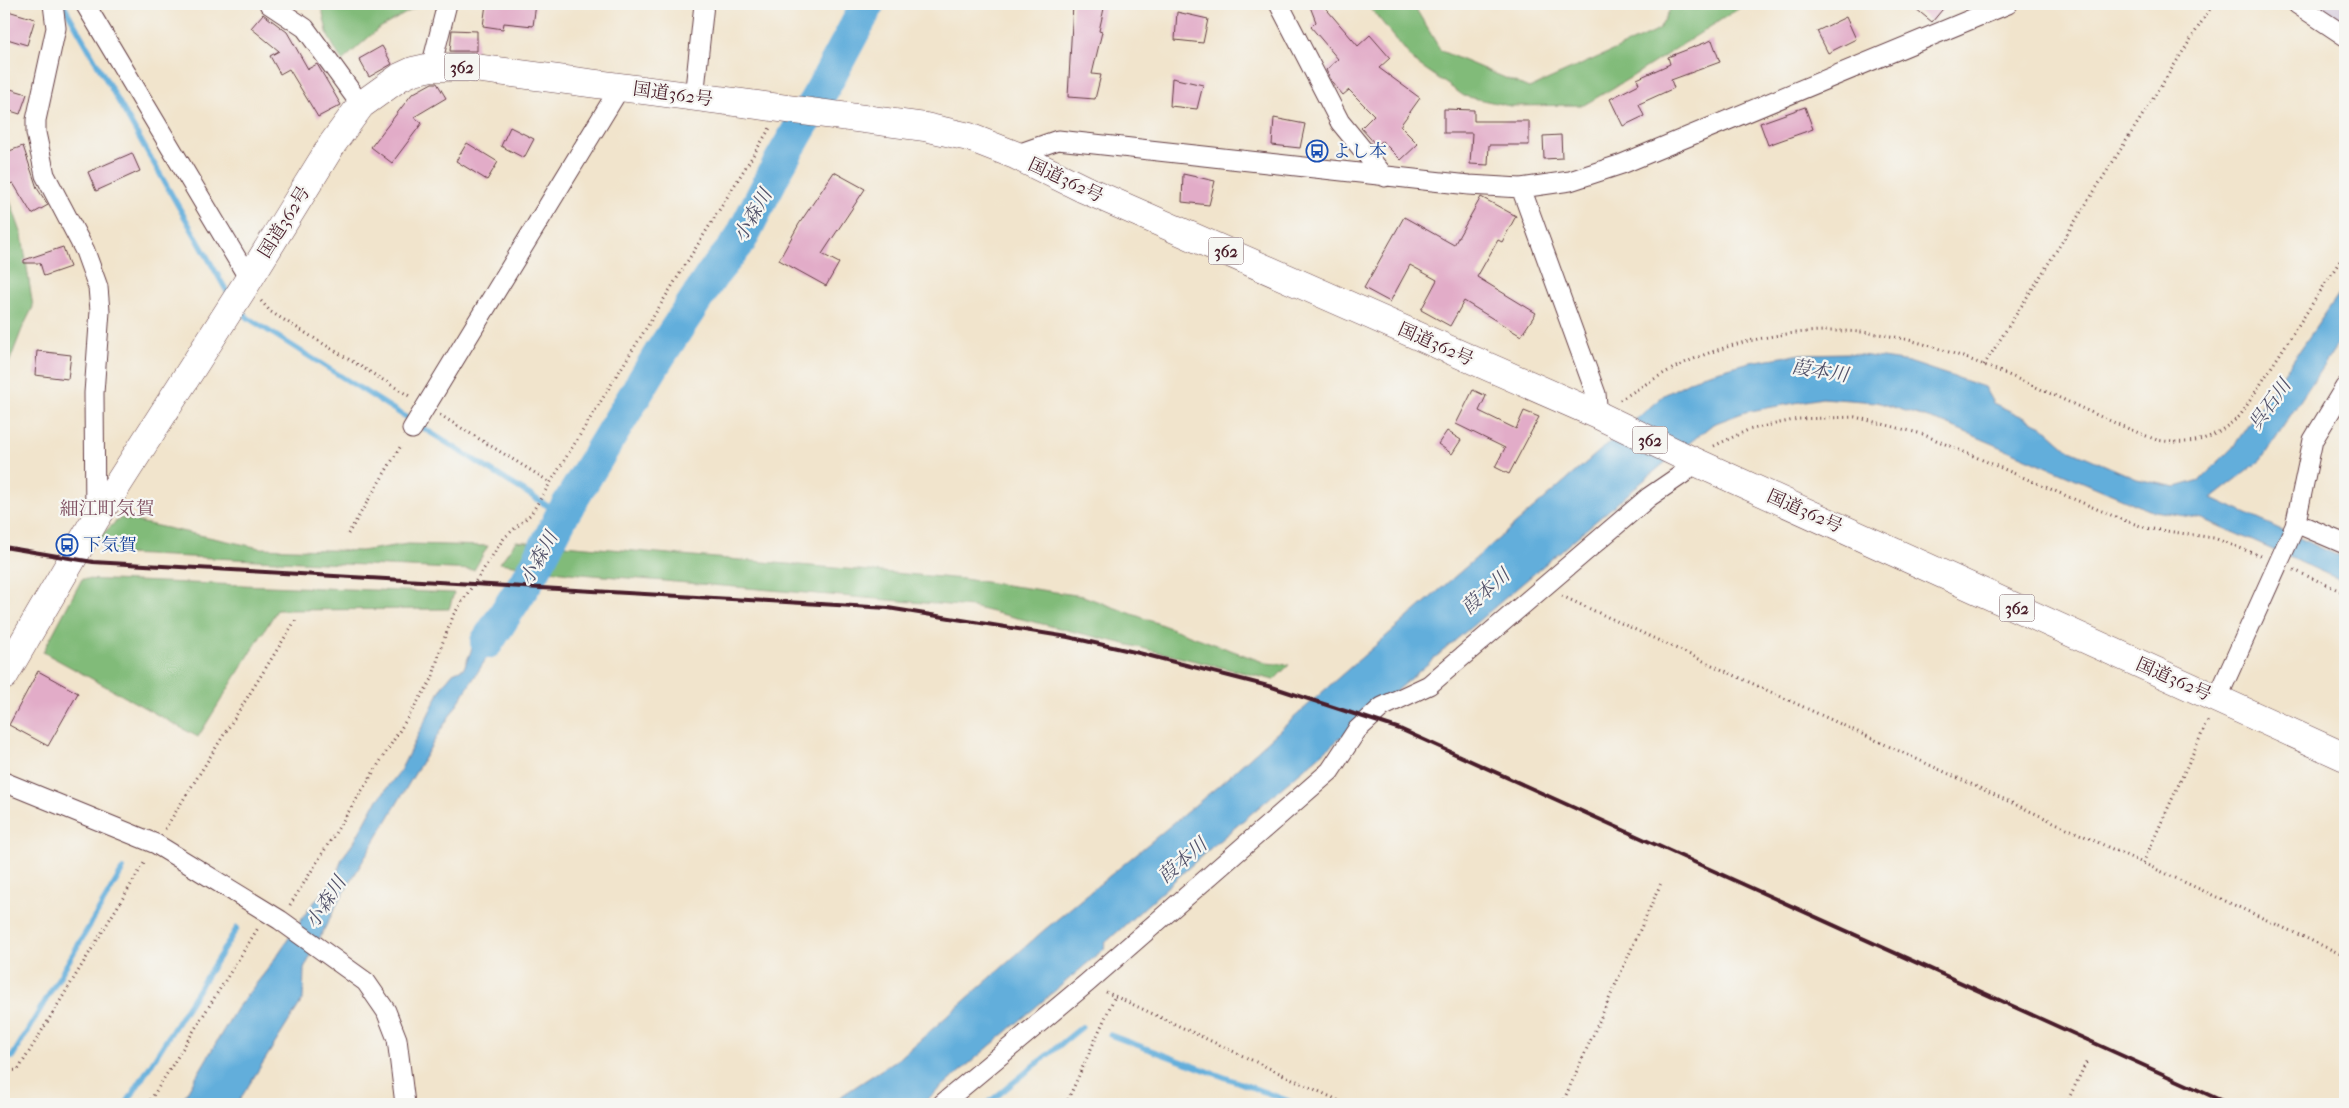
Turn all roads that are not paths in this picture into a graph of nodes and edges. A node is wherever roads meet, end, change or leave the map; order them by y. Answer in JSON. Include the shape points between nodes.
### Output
{"nodes":[{"id":1,"x":52,"y":4,"type":"edge"},
{"id":2,"x":85,"y":4,"type":"edge"},
{"id":3,"x":268,"y":4,"type":"edge"},
{"id":4,"x":447,"y":4,"type":"edge"},
{"id":5,"x":704,"y":4,"type":"edge"},
{"id":6,"x":1279,"y":4,"type":"edge"},
{"id":7,"x":2008,"y":4,"type":"edge"},
{"id":8,"x":2297,"y":4,"type":"edge"},
{"id":9,"x":2345,"y":36,"type":"edge"},
{"id":10,"x":431,"y":67,"type":"junction"},
{"id":11,"x":621,"y":86,"type":"junction"},
{"id":12,"x":694,"y":98,"type":"junction"},
{"id":13,"x":361,"y":105,"type":"junction"},
{"id":14,"x":1015,"y":155,"type":"junction"},
{"id":15,"x":1385,"y":177,"type":"junction"},
{"id":16,"x":1521,"y":188,"type":"junction"},
{"id":17,"x":242,"y":290,"type":"junction"},
{"id":18,"x":2345,"y":387,"type":"edge"},
{"id":19,"x":419,"y":416,"type":"road end"},
{"id":20,"x":1604,"y":418,"type":"junction"},
{"id":21,"x":1699,"y":455,"type":"junction"},
{"id":22,"x":95,"y":520,"type":"junction"},
{"id":23,"x":2296,"y":524,"type":"junction"},
{"id":24,"x":2345,"y":544,"type":"edge"},
{"id":25,"x":4,"y":676,"type":"edge"},
{"id":26,"x":2217,"y":699,"type":"junction"},
{"id":27,"x":2345,"y":757,"type":"edge"},
{"id":28,"x":4,"y":782,"type":"edge"},
{"id":29,"x":405,"y":1104,"type":"edge"},
{"id":30,"x":942,"y":1104,"type":"edge"}],
"edges":[{"from":1,"to":22,"type":"street","via":[[56,28],[36,133],[45,175],[85,251],[98,287],[100,311],[94,393]]},
{"from":2,"to":17,"type":"street"},
{"from":3,"to":13,"type":"street","via":[[305,28]]},
{"from":4,"to":10,"type":"street"},
{"from":5,"to":12,"type":"street"},
{"from":6,"to":15,"type":"street","via":[[1340,122]]},
{"from":7,"to":16,"type":"street","via":[[1622,164],[1570,181]]},
{"from":8,"to":9,"type":"street"},
{"from":10,"to":11,"type":"highway","name":"国道362号","number":"362","via":[[466,67]]},
{"from":10,"to":13,"type":"highway","name":"国道362号","number":"362","via":[[400,77]]},
{"from":11,"to":12,"type":"highway","name":"国道362号","number":"362"},
{"from":11,"to":19,"type":"street"},
{"from":12,"to":14,"type":"highway","name":"国道362号","number":"362","via":[[778,118],[832,114],[925,127],[969,137]]},
{"from":13,"to":17,"type":"highway","name":"国道362号","number":"362","via":[[333,143]]},
{"from":14,"to":15,"type":"street","via":[[1058,140]]},
{"from":14,"to":20,"type":"highway","name":"国道362号","number":"362","via":[[1093,193]]},
{"from":15,"to":16,"type":"street"},
{"from":16,"to":20,"type":"street"},
{"from":17,"to":22,"type":"highway","name":"国道362号","number":"362"},
{"from":18,"to":23,"type":"street","via":[[2313,440]]},
{"from":20,"to":21,"type":"highway","name":"国道362号","number":"362"},
{"from":21,"to":26,"type":"highway","name":"国道362号","number":"362"},
{"from":21,"to":30,"type":"street","via":[[1684,473],[1649,497],[1429,685],[1382,707],[1357,730],[1330,771],[1087,983]]},
{"from":22,"to":25,"type":"highway","name":"国道362号","number":"362"},
{"from":23,"to":24,"type":"street"},
{"from":23,"to":26,"type":"street"},
{"from":26,"to":27,"type":"highway","name":"国道362号","number":"362"},
{"from":28,"to":29,"type":"street","via":[[156,844],[274,916],[366,982],[386,1011],[397,1039]]}]}
